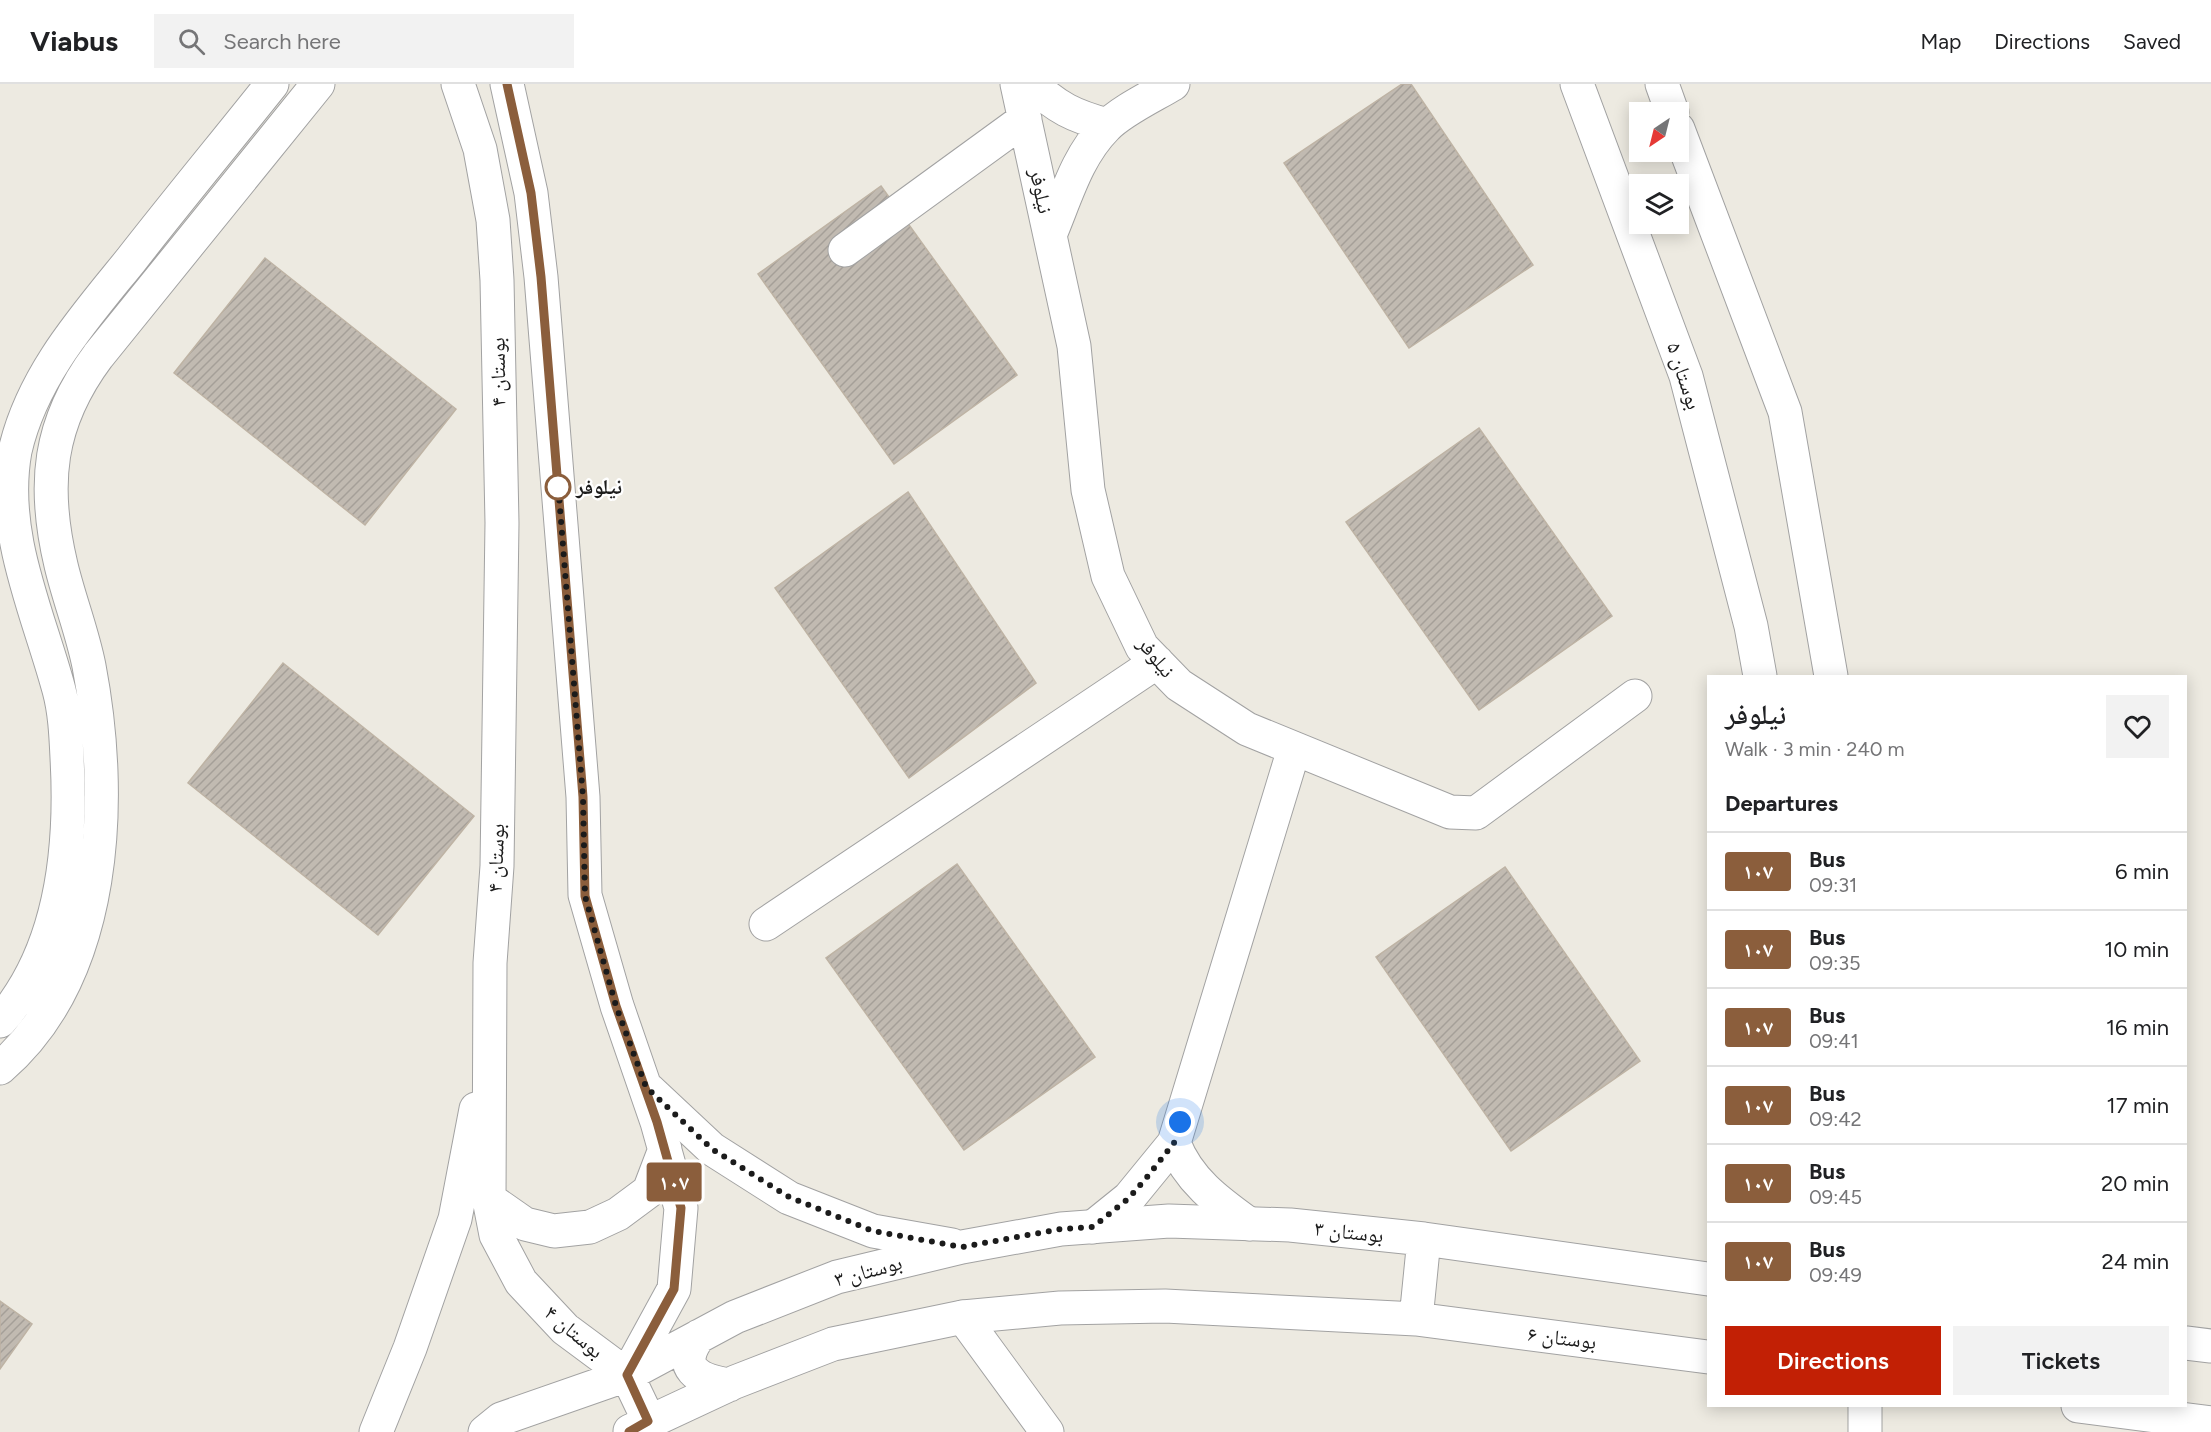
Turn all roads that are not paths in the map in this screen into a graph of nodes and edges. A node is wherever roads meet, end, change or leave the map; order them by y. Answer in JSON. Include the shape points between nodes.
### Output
{"nodes":[{"id":1,"x":272,"y":84,"type":"edge"},
{"id":2,"x":318,"y":84,"type":"edge"},
{"id":3,"x":458,"y":84,"type":"edge"},
{"id":4,"x":507,"y":84,"type":"edge"},
{"id":5,"x":1017,"y":84,"type":"edge"},
{"id":6,"x":1032,"y":84,"type":"edge"},
{"id":7,"x":1173,"y":84,"type":"edge"},
{"id":8,"x":1577,"y":84,"type":"edge"},
{"id":9,"x":1662,"y":84,"type":"edge"},
{"id":10,"x":1668,"y":102,"type":"edge"},
{"id":11,"x":1025,"y":119,"type":"junction"},
{"id":12,"x":1107,"y":125,"type":"junction"},
{"id":13,"x":1689,"y":158,"type":"edge"},
{"id":14,"x":1050,"y":235,"type":"junction"},
{"id":15,"x":845,"y":249,"type":"dead end"},
{"id":16,"x":1157,"y":662,"type":"junction"},
{"id":17,"x":1760,"y":675,"type":"edge"},
{"id":18,"x":1831,"y":675,"type":"edge"},
{"id":19,"x":1635,"y":696,"type":"dead end"},
{"id":20,"x":1294,"y":749,"type":"junction"},
{"id":21,"x":766,"y":924,"type":"dead end"},
{"id":22,"x":0,"y":1021,"type":"edge"},
{"id":23,"x":489,"y":1040,"type":"junction"},
{"id":24,"x":0,"y":1068,"type":"edge"},
{"id":25,"x":646,"y":1087,"type":"junction"},
{"id":26,"x":1174,"y":1143,"type":"junction"},
{"id":27,"x":665,"y":1149,"type":"junction"},
{"id":28,"x":489,"y":1199,"type":"junction"},
{"id":29,"x":1249,"y":1224,"type":"junction"},
{"id":30,"x":1093,"y":1227,"type":"junction"},
{"id":31,"x":1424,"y":1239,"type":"junction"},
{"id":32,"x":962,"y":1247,"type":"junction"},
{"id":33,"x":1707,"y":1279,"type":"edge"},
{"id":34,"x":963,"y":1317,"type":"junction"},
{"id":35,"x":1416,"y":1319,"type":"junction"},
{"id":36,"x":699,"y":1336,"type":"junction"},
{"id":37,"x":2187,"y":1343,"type":"edge"},
{"id":38,"x":2211,"y":1346,"type":"edge"},
{"id":39,"x":1707,"y":1357,"type":"edge"},
{"id":40,"x":627,"y":1375,"type":"junction"},
{"id":41,"x":729,"y":1384,"type":"junction"},
{"id":42,"x":1865,"y":1407,"type":"edge"},
{"id":43,"x":2086,"y":1407,"type":"edge"},
{"id":44,"x":2211,"y":1423,"type":"edge"},
{"id":45,"x":493,"y":1425,"type":"edge"},
{"id":46,"x":639,"y":1427,"type":"edge"},
{"id":47,"x":376,"y":1432,"type":"edge"},
{"id":48,"x":534,"y":1432,"type":"edge"},
{"id":49,"x":1047,"y":1432,"type":"edge"},
{"id":50,"x":1865,"y":1432,"type":"edge"}],
"edges":[{"from":1,"to":22,"type":"street","via":[[66,341],[23,420],[14,454],[9,500],[27,592],[60,694],[68,760],[69,838],[47,936],[32,974]]},
{"from":2,"to":24,"type":"street","via":[[98,356],[78,383],[62,420],[52,455],[54,527],[89,667],[101,755],[99,850],[83,924],[60,991],[43,1021]]},
{"from":3,"to":23,"type":"street","name":"بوستان ۴","via":[[480,149],[493,220],[497,280],[502,523],[497,866]]},
{"from":4,"to":25,"type":"street","name":"بوستان ۴","via":[[531,193],[541,277],[583,797],[585,896],[616,1006]]},
{"from":5,"to":11,"type":"street","name":"نیلوفر"},
{"from":6,"to":12,"type":"street","via":[[1073,116]]},
{"from":7,"to":12,"type":"street"},
{"from":8,"to":17,"type":"street","name":"بوستان ۵","via":[[1686,376],[1751,626]]},
{"from":9,"to":10,"type":"street"},
{"from":11,"to":14,"type":"street","name":"نیلوفر"},
{"from":11,"to":15,"type":"street"},
{"from":12,"to":14,"type":"street","via":[[1076,169]]},
{"from":13,"to":18,"type":"street","via":[[1785,412]]},
{"from":14,"to":16,"type":"street","name":"نیلوفر","via":[[1074,346],[1088,490],[1108,576],[1142,647]]},
{"from":16,"to":20,"type":"street","name":"نیلوفر","via":[[1179,685],[1247,729]]},
{"from":16,"to":21,"type":"street"},
{"from":19,"to":20,"type":"street","name":"نیلوفر","via":[[1476,813],[1450,812]]},
{"from":20,"to":26,"type":"street"},
{"from":23,"to":28,"type":"street","name":"بوستان ۴"},
{"from":23,"to":47,"type":"street","via":[[455,1219]]},
{"from":25,"to":27,"type":"street","name":"بوستان ۴"},
{"from":25,"to":32,"type":"street","via":[[712,1149],[789,1197],[873,1231]]},
{"from":26,"to":29,"type":"street","via":[[1182,1164],[1196,1181]]},
{"from":26,"to":30,"type":"street","via":[[1129,1198]]},
{"from":27,"to":28,"type":"street","via":[[649,1191],[618,1214],[590,1227],[554,1231],[525,1224]]},
{"from":27,"to":40,"type":"street","name":"بوستان ۴","via":[[681,1208],[674,1289]]},
{"from":28,"to":40,"type":"street","name":"بوستان ۴","via":[[496,1235],[521,1282],[565,1329]]},
{"from":29,"to":30,"type":"street","name":"بوستان ۳","via":[[1169,1221]]},
{"from":29,"to":31,"type":"street","name":"بوستان ۳"},
{"from":30,"to":32,"type":"street","name":"بوستان ۳"},
{"from":31,"to":33,"type":"street"},
{"from":31,"to":35,"type":"street"},
{"from":32,"to":36,"type":"street","name":"بوستان ۳","via":[[837,1277],[735,1317]]},
{"from":34,"to":35,"type":"street","via":[[1060,1308],[1165,1306]]},
{"from":34,"to":41,"type":"street","via":[[833,1344]]},
{"from":34,"to":49,"type":"street"},
{"from":35,"to":39,"type":"street","name":"بوستان ۶"},
{"from":36,"to":40,"type":"street","name":"بوستان ۳"},
{"from":36,"to":41,"type":"street","via":[[689,1350],[693,1372],[704,1380]]},
{"from":37,"to":38,"type":"street"},
{"from":40,"to":45,"type":"street","name":"بوستان ۳"},
{"from":40,"to":46,"type":"street"},
{"from":41,"to":46,"type":"street"},
{"from":42,"to":50,"type":"street"},
{"from":43,"to":44,"type":"street"},
{"from":45,"to":48,"type":"street","via":[[522,1424]]}]}
